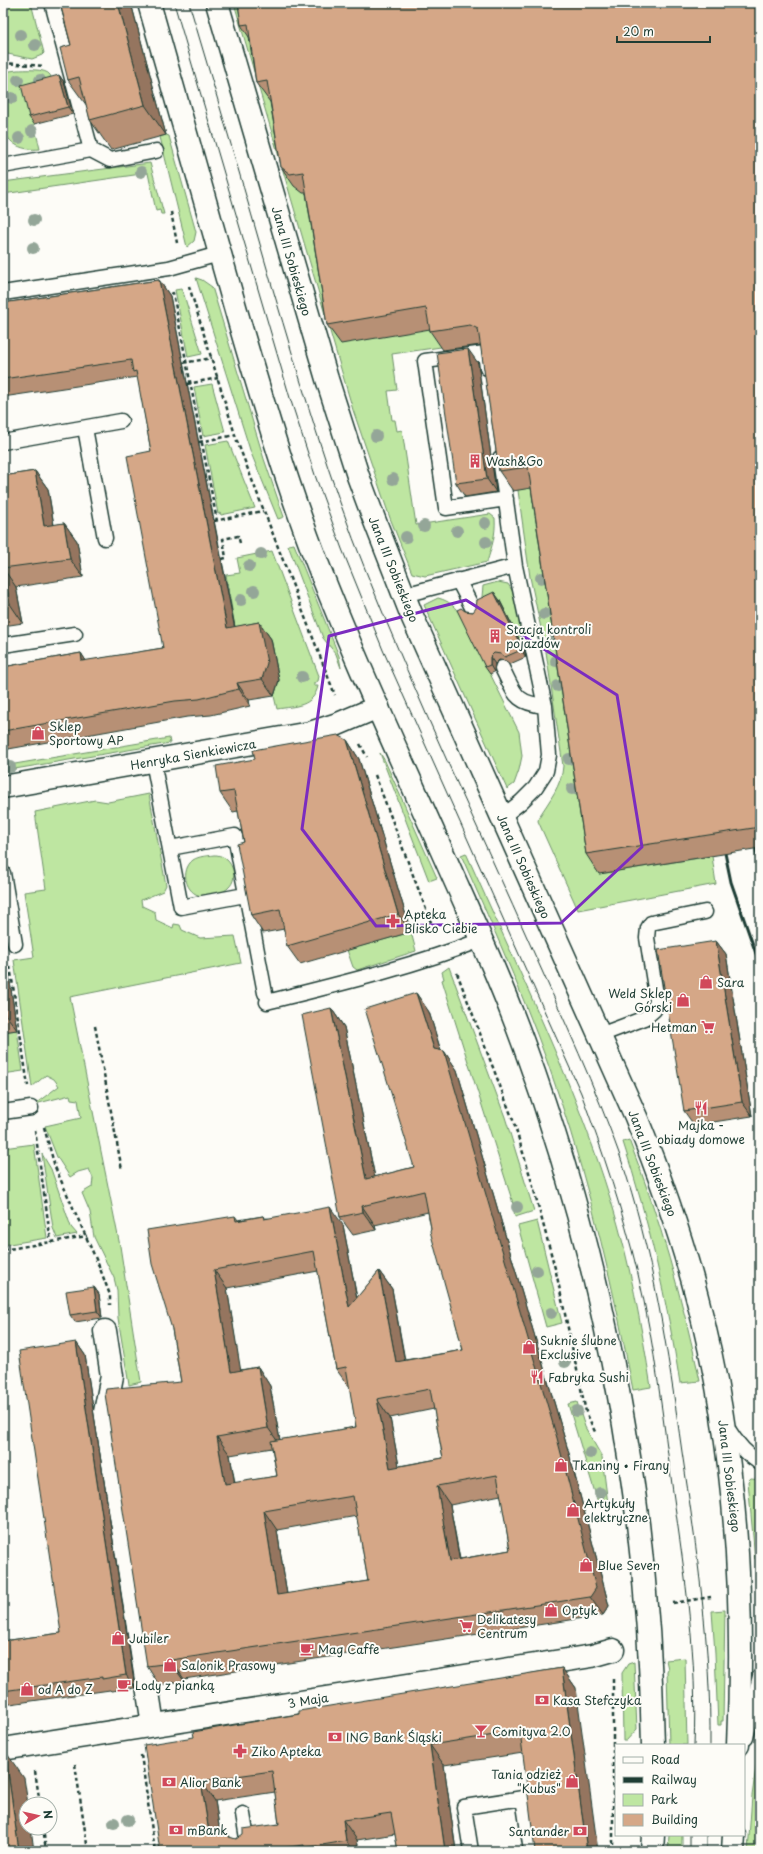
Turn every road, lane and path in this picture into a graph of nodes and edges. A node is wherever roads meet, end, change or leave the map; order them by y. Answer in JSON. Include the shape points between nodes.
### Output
{"nodes":[{"id":1,"x":52,"y":3,"type":"edge"},
{"id":2,"x":149,"y":3,"type":"edge"},
{"id":3,"x":217,"y":3,"type":"edge"},
{"id":4,"x":3,"y":63,"type":"edge"},
{"id":5,"x":70,"y":69,"type":"junction"},
{"id":6,"x":91,"y":150,"type":"junction"},
{"id":7,"x":156,"y":151,"type":"dead end"},
{"id":8,"x":3,"y":166,"type":"edge"},
{"id":9,"x":171,"y":212,"type":"dead end"},
{"id":10,"x":219,"y":254,"type":"junction"},
{"id":11,"x":182,"y":264,"type":"junction"},
{"id":12,"x":3,"y":293,"type":"edge"},
{"id":13,"x":165,"y":294,"type":"dead end"},
{"id":14,"x":212,"y":358,"type":"junction"},
{"id":15,"x":185,"y":363,"type":"junction"},
{"id":16,"x":218,"y":378,"type":"junction"},
{"id":17,"x":489,"y":383,"type":"edge"},
{"id":18,"x":189,"y":384,"type":"junction"},
{"id":19,"x":121,"y":421,"type":"dead end"},
{"id":20,"x":85,"y":428,"type":"junction"},
{"id":21,"x":235,"y":435,"type":"junction"},
{"id":22,"x":3,"y":442,"type":"edge"},
{"id":23,"x":200,"y":442,"type":"junction"},
{"id":24,"x":498,"y":445,"type":"edge"},
{"id":25,"x":506,"y":499,"type":"junction"},
{"id":26,"x":263,"y":511,"type":"junction"},
{"id":27,"x":105,"y":538,"type":"dead end"},
{"id":28,"x":240,"y":543,"type":"dead end"},
{"id":29,"x":222,"y":559,"type":"dead end"},
{"id":30,"x":515,"y":566,"type":"junction"},
{"id":31,"x":458,"y":580,"type":"junction"},
{"id":32,"x":404,"y":595,"type":"junction"},
{"id":33,"x":474,"y":611,"type":"edge"},
{"id":34,"x":75,"y":634,"type":"dead end"},
{"id":35,"x":3,"y":645,"type":"edge"},
{"id":36,"x":502,"y":668,"type":"dead end"},
{"id":37,"x":336,"y":697,"type":"dead end"},
{"id":38,"x":545,"y":706,"type":"junction"},
{"id":39,"x":378,"y":707,"type":"junction"},
{"id":40,"x":358,"y":741,"type":"dead end"},
{"id":41,"x":368,"y":759,"type":"dead end"},
{"id":42,"x":153,"y":761,"type":"junction"},
{"id":43,"x":375,"y":773,"type":"dead end"},
{"id":44,"x":3,"y":787,"type":"edge"},
{"id":45,"x":502,"y":817,"type":"junction"},
{"id":46,"x":170,"y":848,"type":"junction"},
{"id":47,"x":3,"y":873,"type":"edge"},
{"id":48,"x":246,"y":895,"type":"junction"},
{"id":49,"x":705,"y":912,"type":"dead end"},
{"id":50,"x":482,"y":940,"type":"junction"},
{"id":51,"x":15,"y":944,"type":"joint"},
{"id":52,"x":444,"y":954,"type":"junction"},
{"id":53,"x":96,"y":1026,"type":"dead end"},
{"id":54,"x":600,"y":1035,"type":"junction"},
{"id":55,"x":32,"y":1108,"type":"junction"},
{"id":56,"x":3,"y":1112,"type":"edge"},
{"id":57,"x":122,"y":1170,"type":"dead end"},
{"id":58,"x":87,"y":1236,"type":"junction"},
{"id":59,"x":51,"y":1242,"type":"junction"},
{"id":60,"x":3,"y":1250,"type":"edge"},
{"id":61,"x":105,"y":1331,"type":"joint"},
{"id":62,"x":723,"y":1422,"type":"junction"},
{"id":63,"x":599,"y":1439,"type":"dead end"},
{"id":64,"x":760,"y":1463,"type":"edge"},
{"id":65,"x":715,"y":1596,"type":"dead end"},
{"id":66,"x":675,"y":1602,"type":"dead end"},
{"id":67,"x":613,"y":1650,"type":"joint"},
{"id":68,"x":760,"y":1676,"type":"edge"},
{"id":69,"x":145,"y":1726,"type":"junction"},
{"id":70,"x":31,"y":1744,"type":"junction"},
{"id":71,"x":653,"y":1744,"type":"edge"},
{"id":72,"x":738,"y":1744,"type":"edge"},
{"id":73,"x":744,"y":1744,"type":"edge"},
{"id":74,"x":3,"y":1749,"type":"edge"},
{"id":75,"x":79,"y":1794,"type":"dead end"},
{"id":76,"x":39,"y":1796,"type":"edge"},
{"id":77,"x":243,"y":1814,"type":"dead end"},
{"id":78,"x":44,"y":1836,"type":"edge"},
{"id":79,"x":653,"y":1836,"type":"edge"},
{"id":80,"x":734,"y":1836,"type":"edge"},
{"id":81,"x":46,"y":1851,"type":"edge"},
{"id":82,"x":88,"y":1851,"type":"edge"},
{"id":83,"x":155,"y":1851,"type":"edge"},
{"id":84,"x":249,"y":1851,"type":"edge"},
{"id":85,"x":471,"y":1851,"type":"edge"},
{"id":86,"x":531,"y":1851,"type":"edge"},
{"id":87,"x":613,"y":1851,"type":"edge"},
{"id":88,"x":652,"y":1851,"type":"edge"},
{"id":89,"x":733,"y":1851,"type":"edge"}],
"edges":[{"from":1,"to":5,"type":"lane"},
{"from":2,"to":10,"type":"main road"},
{"from":3,"to":32,"type":"main road","name":"Jana III Sobieskiego","via":[[343,430]]},
{"from":4,"to":5,"type":"path"},
{"from":5,"to":6,"type":"lane"},
{"from":6,"to":7,"type":"lane","via":[[110,160]]},
{"from":6,"to":8,"type":"lane"},
{"from":9,"to":11,"type":"path"},
{"from":10,"to":11,"type":"lane"},
{"from":10,"to":39,"type":"main road","via":[[277,449],[304,526]]},
{"from":11,"to":12,"type":"lane"},
{"from":11,"to":14,"type":"path"},
{"from":13,"to":15,"type":"path","via":[[173,293]]},
{"from":14,"to":15,"type":"path"},
{"from":14,"to":16,"type":"path"},
{"from":15,"to":18,"type":"path"},
{"from":16,"to":18,"type":"path"},
{"from":16,"to":21,"type":"path"},
{"from":17,"to":25,"type":"lane","via":[[485,352],[425,361],[446,508]]},
{"from":18,"to":23,"type":"path"},
{"from":19,"to":20,"type":"lane"},
{"from":20,"to":22,"type":"lane"},
{"from":20,"to":27,"type":"lane"},
{"from":21,"to":23,"type":"path"},
{"from":21,"to":26,"type":"path"},
{"from":23,"to":26,"type":"path","via":[[216,521]]},
{"from":24,"to":25,"type":"lane"},
{"from":25,"to":30,"type":"lane"},
{"from":26,"to":37,"type":"path"},
{"from":28,"to":29,"type":"path","via":[[238,536],[223,539],[226,558]]},
{"from":30,"to":31,"type":"lane"},
{"from":30,"to":38,"type":"lane"},
{"from":31,"to":32,"type":"lane"},
{"from":31,"to":33,"type":"lane"},
{"from":32,"to":45,"type":"main road","name":"Jana III Sobieskiego"},
{"from":34,"to":35,"type":"lane"},
{"from":36,"to":38,"type":"lane","via":[[520,700],[530,705]]},
{"from":38,"to":45,"type":"lane","via":[[549,755],[546,771],[530,792]]},
{"from":39,"to":42,"type":"main road","name":"Henryka Sienkiewicza","via":[[315,732]]},
{"from":39,"to":50,"type":"main road"},
{"from":40,"to":41,"type":"path"},
{"from":42,"to":44,"type":"main road","name":"Henryka Sienkiewicza"},
{"from":42,"to":46,"type":"lane"},
{"from":43,"to":52,"type":"path"},
{"from":45,"to":54,"type":"main road","name":"Jana III Sobieskiego"},
{"from":46,"to":48,"type":"lane","via":[[181,907]]},
{"from":46,"to":48,"type":"lane","via":[[235,836]]},
{"from":47,"to":51,"type":"lane"},
{"from":48,"to":52,"type":"lane","via":[[266,997],[378,974]]},
{"from":49,"to":54,"type":"lane","via":[[650,922],[647,938],[657,1001],[654,1010],[645,1018]]},
{"from":50,"to":52,"type":"lane"},
{"from":50,"to":71,"type":"main road","via":[[507,999],[542,1096],[584,1236],[605,1326],[641,1551],[651,1662]]},
{"from":51,"to":55,"type":"path","via":[[10,964]]},
{"from":52,"to":63,"type":"path","via":[[455,968],[531,1179],[556,1272],[586,1412]]},
{"from":53,"to":57,"type":"path"},
{"from":54,"to":62,"type":"main road","name":"Jana III Sobieskiego","via":[[636,1117],[681,1240],[705,1331]]},
{"from":55,"to":56,"type":"lane"},
{"from":55,"to":58,"type":"path","via":[[44,1128],[56,1167]]},
{"from":55,"to":59,"type":"path"},
{"from":58,"to":59,"type":"path"},
{"from":58,"to":61,"type":"path","via":[[110,1295],[111,1312]]},
{"from":59,"to":60,"type":"path"},
{"from":61,"to":69,"type":"main road","via":[[112,1376],[105,1412]]},
{"from":62,"to":64,"type":"lane","via":[[737,1444],[748,1456]]},
{"from":62,"to":72,"type":"main road","name":"Jana III Sobieskiego","via":[[739,1558],[741,1621]]},
{"from":65,"to":66,"type":"path"},
{"from":67,"to":69,"type":"main road","name":"3 Maja","via":[[592,1656]]},
{"from":67,"to":87,"type":"path"},
{"from":68,"to":73,"type":"lane"},
{"from":69,"to":70,"type":"main road","name":"3 Maja"},
{"from":69,"to":83,"type":"path"},
{"from":70,"to":74,"type":"main road","name":"3 Maja"},
{"from":70,"to":76,"type":"path"},
{"from":75,"to":82,"type":"path"},
{"from":77,"to":84,"type":"lane"},
{"from":78,"to":81,"type":"path"},
{"from":79,"to":88,"type":"main road"},
{"from":80,"to":89,"type":"main road"},
{"from":85,"to":86,"type":"lane","via":[[464,1807],[523,1798]]}]}
